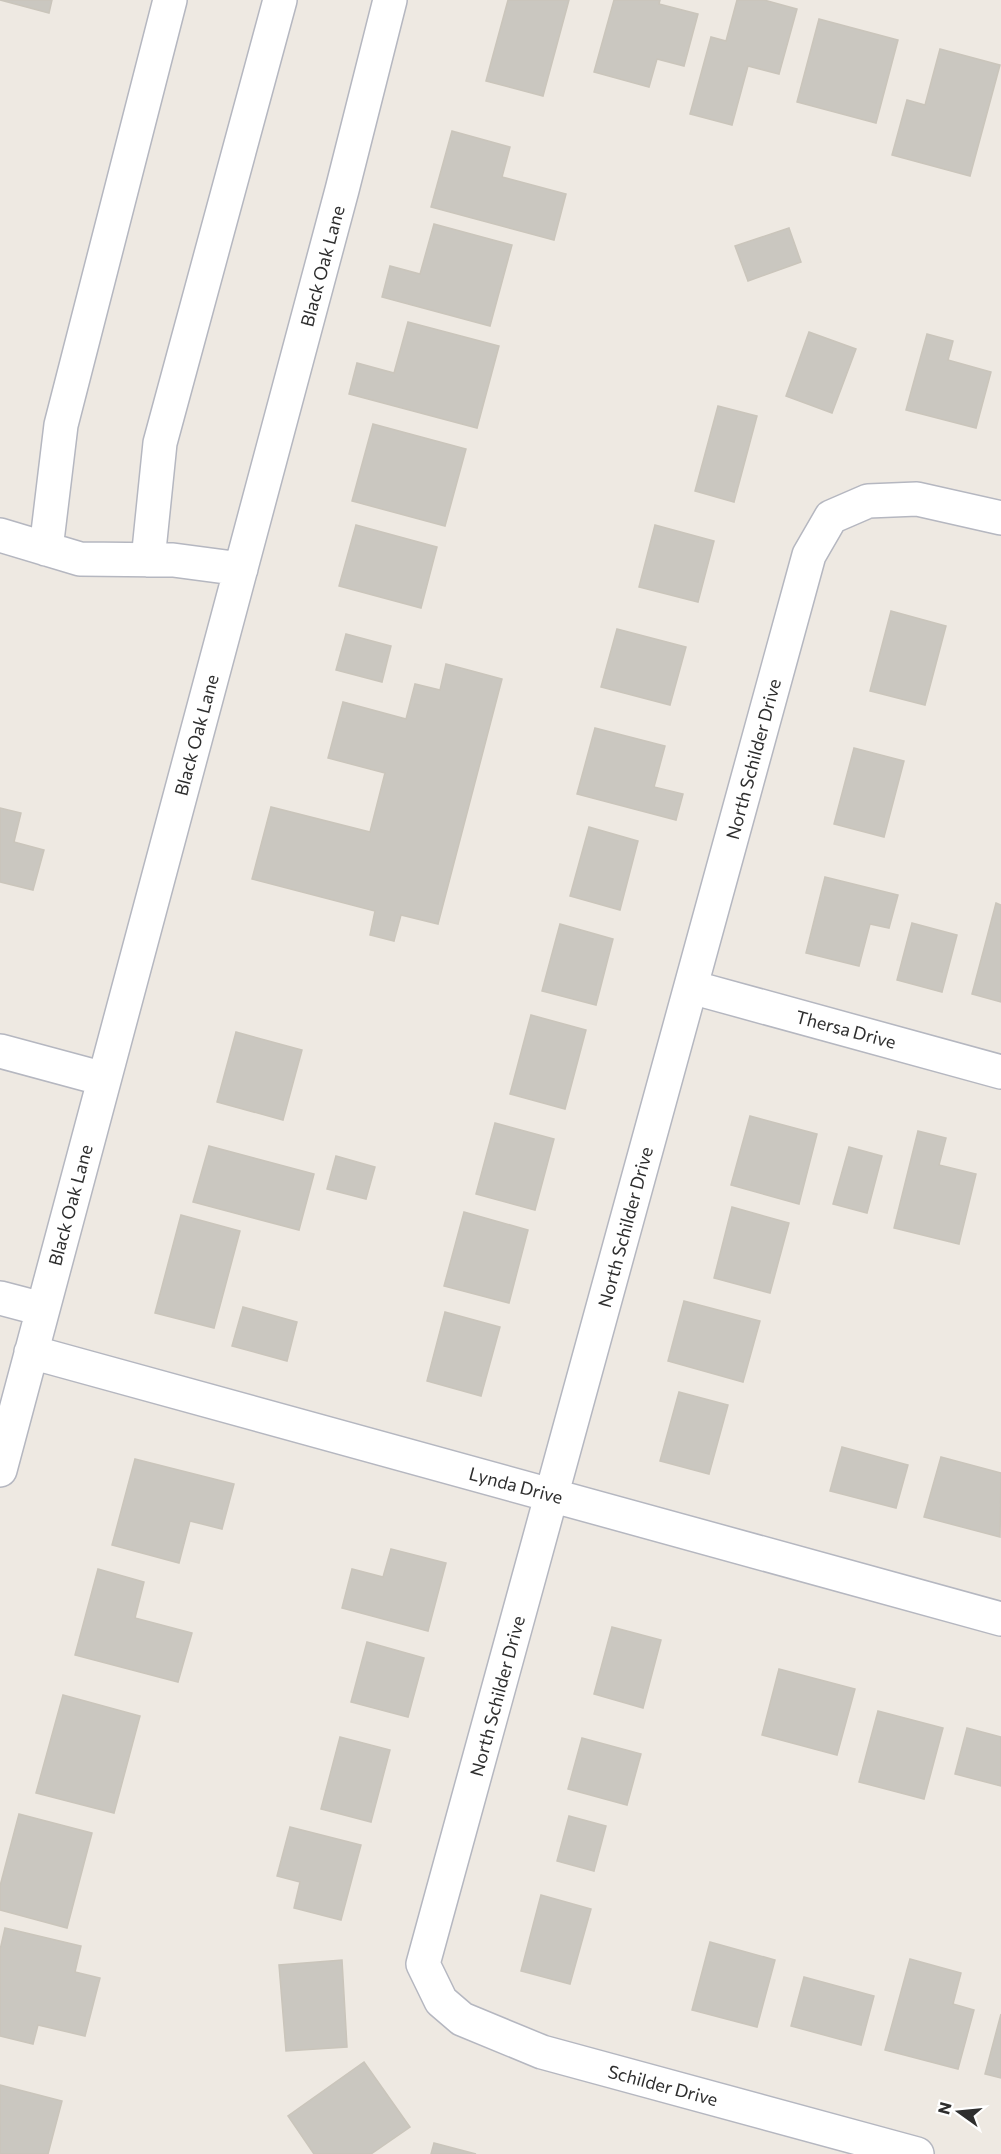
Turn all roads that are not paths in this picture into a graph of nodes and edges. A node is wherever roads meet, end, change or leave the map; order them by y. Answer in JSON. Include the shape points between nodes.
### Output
{"nodes":[{"id":1,"x":170,"y":0,"type":"edge"},
{"id":2,"x":280,"y":0,"type":"edge"},
{"id":3,"x":390,"y":0,"type":"edge"},
{"id":4,"x":1001,"y":518,"type":"edge"},
{"id":5,"x":0,"y":535,"type":"edge"},
{"id":6,"x":46,"y":549,"type":"junction"},
{"id":7,"x":148,"y":560,"type":"junction"},
{"id":8,"x":241,"y":569,"type":"junction"},
{"id":9,"x":691,"y":987,"type":"junction"},
{"id":10,"x":0,"y":1051,"type":"edge"},
{"id":11,"x":1001,"y":1072,"type":"edge"},
{"id":12,"x":104,"y":1079,"type":"junction"},
{"id":13,"x":0,"y":1298,"type":"edge"},
{"id":14,"x":42,"y":1309,"type":"junction"},
{"id":15,"x":31,"y":1352,"type":"junction"},
{"id":16,"x":0,"y":1470,"type":"edge"},
{"id":17,"x":552,"y":1495,"type":"junction"},
{"id":18,"x":1001,"y":1619,"type":"edge"},
{"id":19,"x":431,"y":1980,"type":"joint"},
{"id":20,"x":917,"y":2154,"type":"edge"}],
"edges":[{"from":1,"to":6,"type":"street","via":[[61,425]]},
{"from":2,"to":7,"type":"street","via":[[160,443]]},
{"from":3,"to":8,"type":"street","name":"Black Oak Lane"},
{"from":4,"to":9,"type":"street","name":"North Schilder Drive","via":[[916,499],[868,501],[831,517],[809,555]]},
{"from":5,"to":6,"type":"street"},
{"from":6,"to":7,"type":"street","via":[[80,559]]},
{"from":7,"to":8,"type":"street"},
{"from":8,"to":12,"type":"street","name":"Black Oak Lane"},
{"from":9,"to":11,"type":"street","name":"Thersa Drive"},
{"from":9,"to":17,"type":"street","name":"North Schilder Drive"},
{"from":10,"to":12,"type":"street"},
{"from":12,"to":14,"type":"street","name":"Black Oak Lane"},
{"from":13,"to":14,"type":"street"},
{"from":14,"to":15,"type":"street","name":"Black Oak Lane"},
{"from":15,"to":16,"type":"street","name":"Black Oak Lane"},
{"from":15,"to":17,"type":"street","name":"Lynda Drive"},
{"from":17,"to":18,"type":"street","name":"Lynda Drive"},
{"from":17,"to":19,"type":"street","name":"North Schilder Drive","via":[[423,1965]]},
{"from":19,"to":20,"type":"street","name":"Schilder Drive","via":[[441,2001],[462,2019],[542,2052]]}]}
